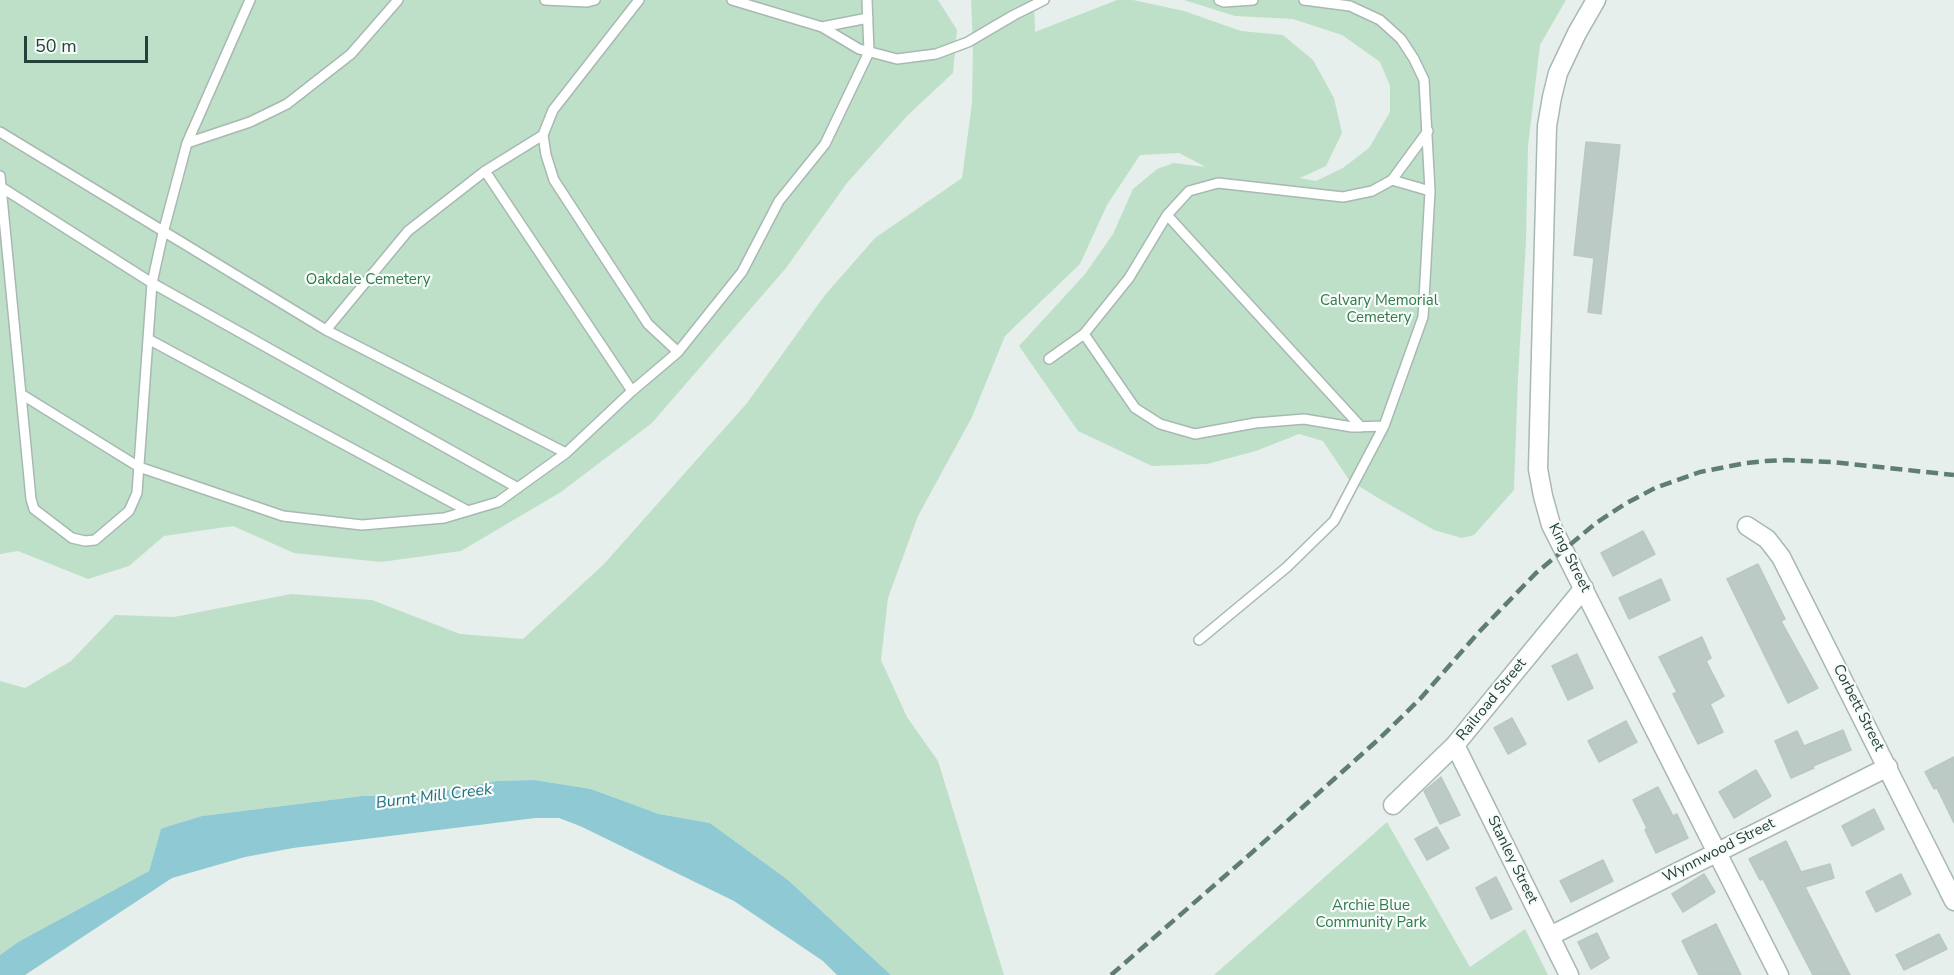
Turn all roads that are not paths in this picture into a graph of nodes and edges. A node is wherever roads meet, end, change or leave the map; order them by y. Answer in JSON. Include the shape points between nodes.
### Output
{"nodes":[{"id":1,"x":250,"y":0,"type":"edge"},
{"id":2,"x":398,"y":0,"type":"edge"},
{"id":3,"x":545,"y":0,"type":"edge"},
{"id":4,"x":595,"y":0,"type":"edge"},
{"id":5,"x":639,"y":0,"type":"edge"},
{"id":6,"x":732,"y":0,"type":"edge"},
{"id":7,"x":867,"y":0,"type":"edge"},
{"id":8,"x":1044,"y":0,"type":"edge"},
{"id":9,"x":1219,"y":0,"type":"edge"},
{"id":10,"x":1253,"y":0,"type":"edge"},
{"id":11,"x":1304,"y":0,"type":"edge"},
{"id":12,"x":1596,"y":0,"type":"edge"},
{"id":13,"x":868,"y":18,"type":"junction"},
{"id":14,"x":822,"y":27,"type":"junction"},
{"id":15,"x":869,"y":52,"type":"junction"},
{"id":16,"x":0,"y":132,"type":"edge"},
{"id":17,"x":1428,"y":132,"type":"junction"},
{"id":18,"x":543,"y":135,"type":"junction"},
{"id":19,"x":188,"y":142,"type":"junction"},
{"id":20,"x":485,"y":171,"type":"junction"},
{"id":21,"x":0,"y":176,"type":"edge"},
{"id":22,"x":1392,"y":180,"type":"junction"},
{"id":23,"x":1,"y":187,"type":"edge"},
{"id":24,"x":1430,"y":191,"type":"junction"},
{"id":25,"x":1167,"y":214,"type":"junction"},
{"id":26,"x":163,"y":233,"type":"junction"},
{"id":27,"x":152,"y":283,"type":"junction"},
{"id":28,"x":326,"y":330,"type":"junction"},
{"id":29,"x":1084,"y":334,"type":"junction"},
{"id":30,"x":148,"y":339,"type":"junction"},
{"id":31,"x":678,"y":352,"type":"junction"},
{"id":32,"x":1049,"y":359,"type":"dead end"},
{"id":33,"x":632,"y":391,"type":"junction"},
{"id":34,"x":21,"y":394,"type":"junction"},
{"id":35,"x":1384,"y":426,"type":"junction"},
{"id":36,"x":1361,"y":427,"type":"junction"},
{"id":37,"x":566,"y":453,"type":"junction"},
{"id":38,"x":139,"y":467,"type":"junction"},
{"id":39,"x":518,"y":488,"type":"junction"},
{"id":40,"x":468,"y":511,"type":"junction"},
{"id":41,"x":1747,"y":526,"type":"dead end"},
{"id":42,"x":1584,"y":588,"type":"junction"},
{"id":43,"x":1199,"y":640,"type":"dead end"},
{"id":44,"x":1455,"y":744,"type":"junction"},
{"id":45,"x":1888,"y":767,"type":"junction"},
{"id":46,"x":1394,"y":805,"type":"dead end"},
{"id":47,"x":1717,"y":851,"type":"junction"},
{"id":48,"x":1954,"y":901,"type":"edge"},
{"id":49,"x":1550,"y":936,"type":"junction"},
{"id":50,"x":1569,"y":975,"type":"edge"},
{"id":51,"x":1779,"y":975,"type":"edge"}],
"edges":[{"from":1,"to":19,"type":"lane"},
{"from":2,"to":19,"type":"lane","via":[[351,54],[287,104],[250,122]]},
{"from":3,"to":4,"type":"lane"},
{"from":5,"to":18,"type":"lane","via":[[553,110]]},
{"from":6,"to":14,"type":"lane"},
{"from":7,"to":13,"type":"lane"},
{"from":8,"to":15,"type":"lane","via":[[982,35],[936,54],[897,59]]},
{"from":9,"to":10,"type":"lane"},
{"from":11,"to":17,"type":"lane","via":[[1350,6],[1380,20],[1401,39],[1424,80]]},
{"from":12,"to":42,"type":"street","name":"King Street","via":[[1558,73],[1547,126],[1538,470],[1551,525]]},
{"from":13,"to":14,"type":"lane"},
{"from":13,"to":15,"type":"lane"},
{"from":14,"to":15,"type":"lane"},
{"from":15,"to":31,"type":"lane","via":[[825,144],[779,201],[742,272]]},
{"from":16,"to":26,"type":"lane"},
{"from":17,"to":22,"type":"lane"},
{"from":17,"to":24,"type":"lane"},
{"from":18,"to":20,"type":"lane"},
{"from":18,"to":31,"type":"lane","via":[[554,180],[648,324]]},
{"from":19,"to":26,"type":"lane"},
{"from":20,"to":28,"type":"lane","via":[[408,231]]},
{"from":20,"to":33,"type":"lane"},
{"from":21,"to":23,"type":"lane"},
{"from":22,"to":24,"type":"lane"},
{"from":22,"to":25,"type":"lane","via":[[1372,191],[1343,197],[1218,183],[1189,191]]},
{"from":23,"to":27,"type":"lane"},
{"from":23,"to":34,"type":"lane"},
{"from":24,"to":35,"type":"lane","via":[[1423,317]]},
{"from":25,"to":29,"type":"lane","via":[[1129,278]]},
{"from":25,"to":36,"type":"lane"},
{"from":26,"to":27,"type":"lane"},
{"from":26,"to":28,"type":"lane"},
{"from":27,"to":30,"type":"lane"},
{"from":27,"to":39,"type":"lane"},
{"from":28,"to":37,"type":"lane"},
{"from":29,"to":32,"type":"lane"},
{"from":29,"to":36,"type":"lane","via":[[1135,408],[1160,424],[1195,434],[1304,419]]},
{"from":30,"to":38,"type":"lane"},
{"from":30,"to":40,"type":"lane"},
{"from":31,"to":33,"type":"lane"},
{"from":33,"to":37,"type":"lane"},
{"from":34,"to":38,"type":"lane"},
{"from":34,"to":38,"type":"lane","via":[[34,509],[72,538],[95,540],[129,511],[137,493]]},
{"from":35,"to":36,"type":"lane"},
{"from":35,"to":43,"type":"lane","via":[[1334,520],[1287,567]]},
{"from":37,"to":39,"type":"lane"},
{"from":38,"to":40,"type":"lane","via":[[283,516],[362,525],[444,518]]},
{"from":39,"to":40,"type":"lane","via":[[498,502]]},
{"from":41,"to":45,"type":"street","name":"Corbett Street","via":[[1767,539],[1781,557]]},
{"from":42,"to":44,"type":"street","name":"Railroad Street"},
{"from":42,"to":47,"type":"street","name":"King Street"},
{"from":44,"to":46,"type":"street","name":"Railroad Street"},
{"from":44,"to":49,"type":"street","name":"Stanley Street"},
{"from":45,"to":47,"type":"street","name":"Wynnwood Street"},
{"from":45,"to":48,"type":"street","name":"Corbett Street"},
{"from":47,"to":49,"type":"street","name":"Wynnwood Street"},
{"from":47,"to":51,"type":"street","name":"King Street"},
{"from":49,"to":50,"type":"street","name":"Stanley Street"}]}
